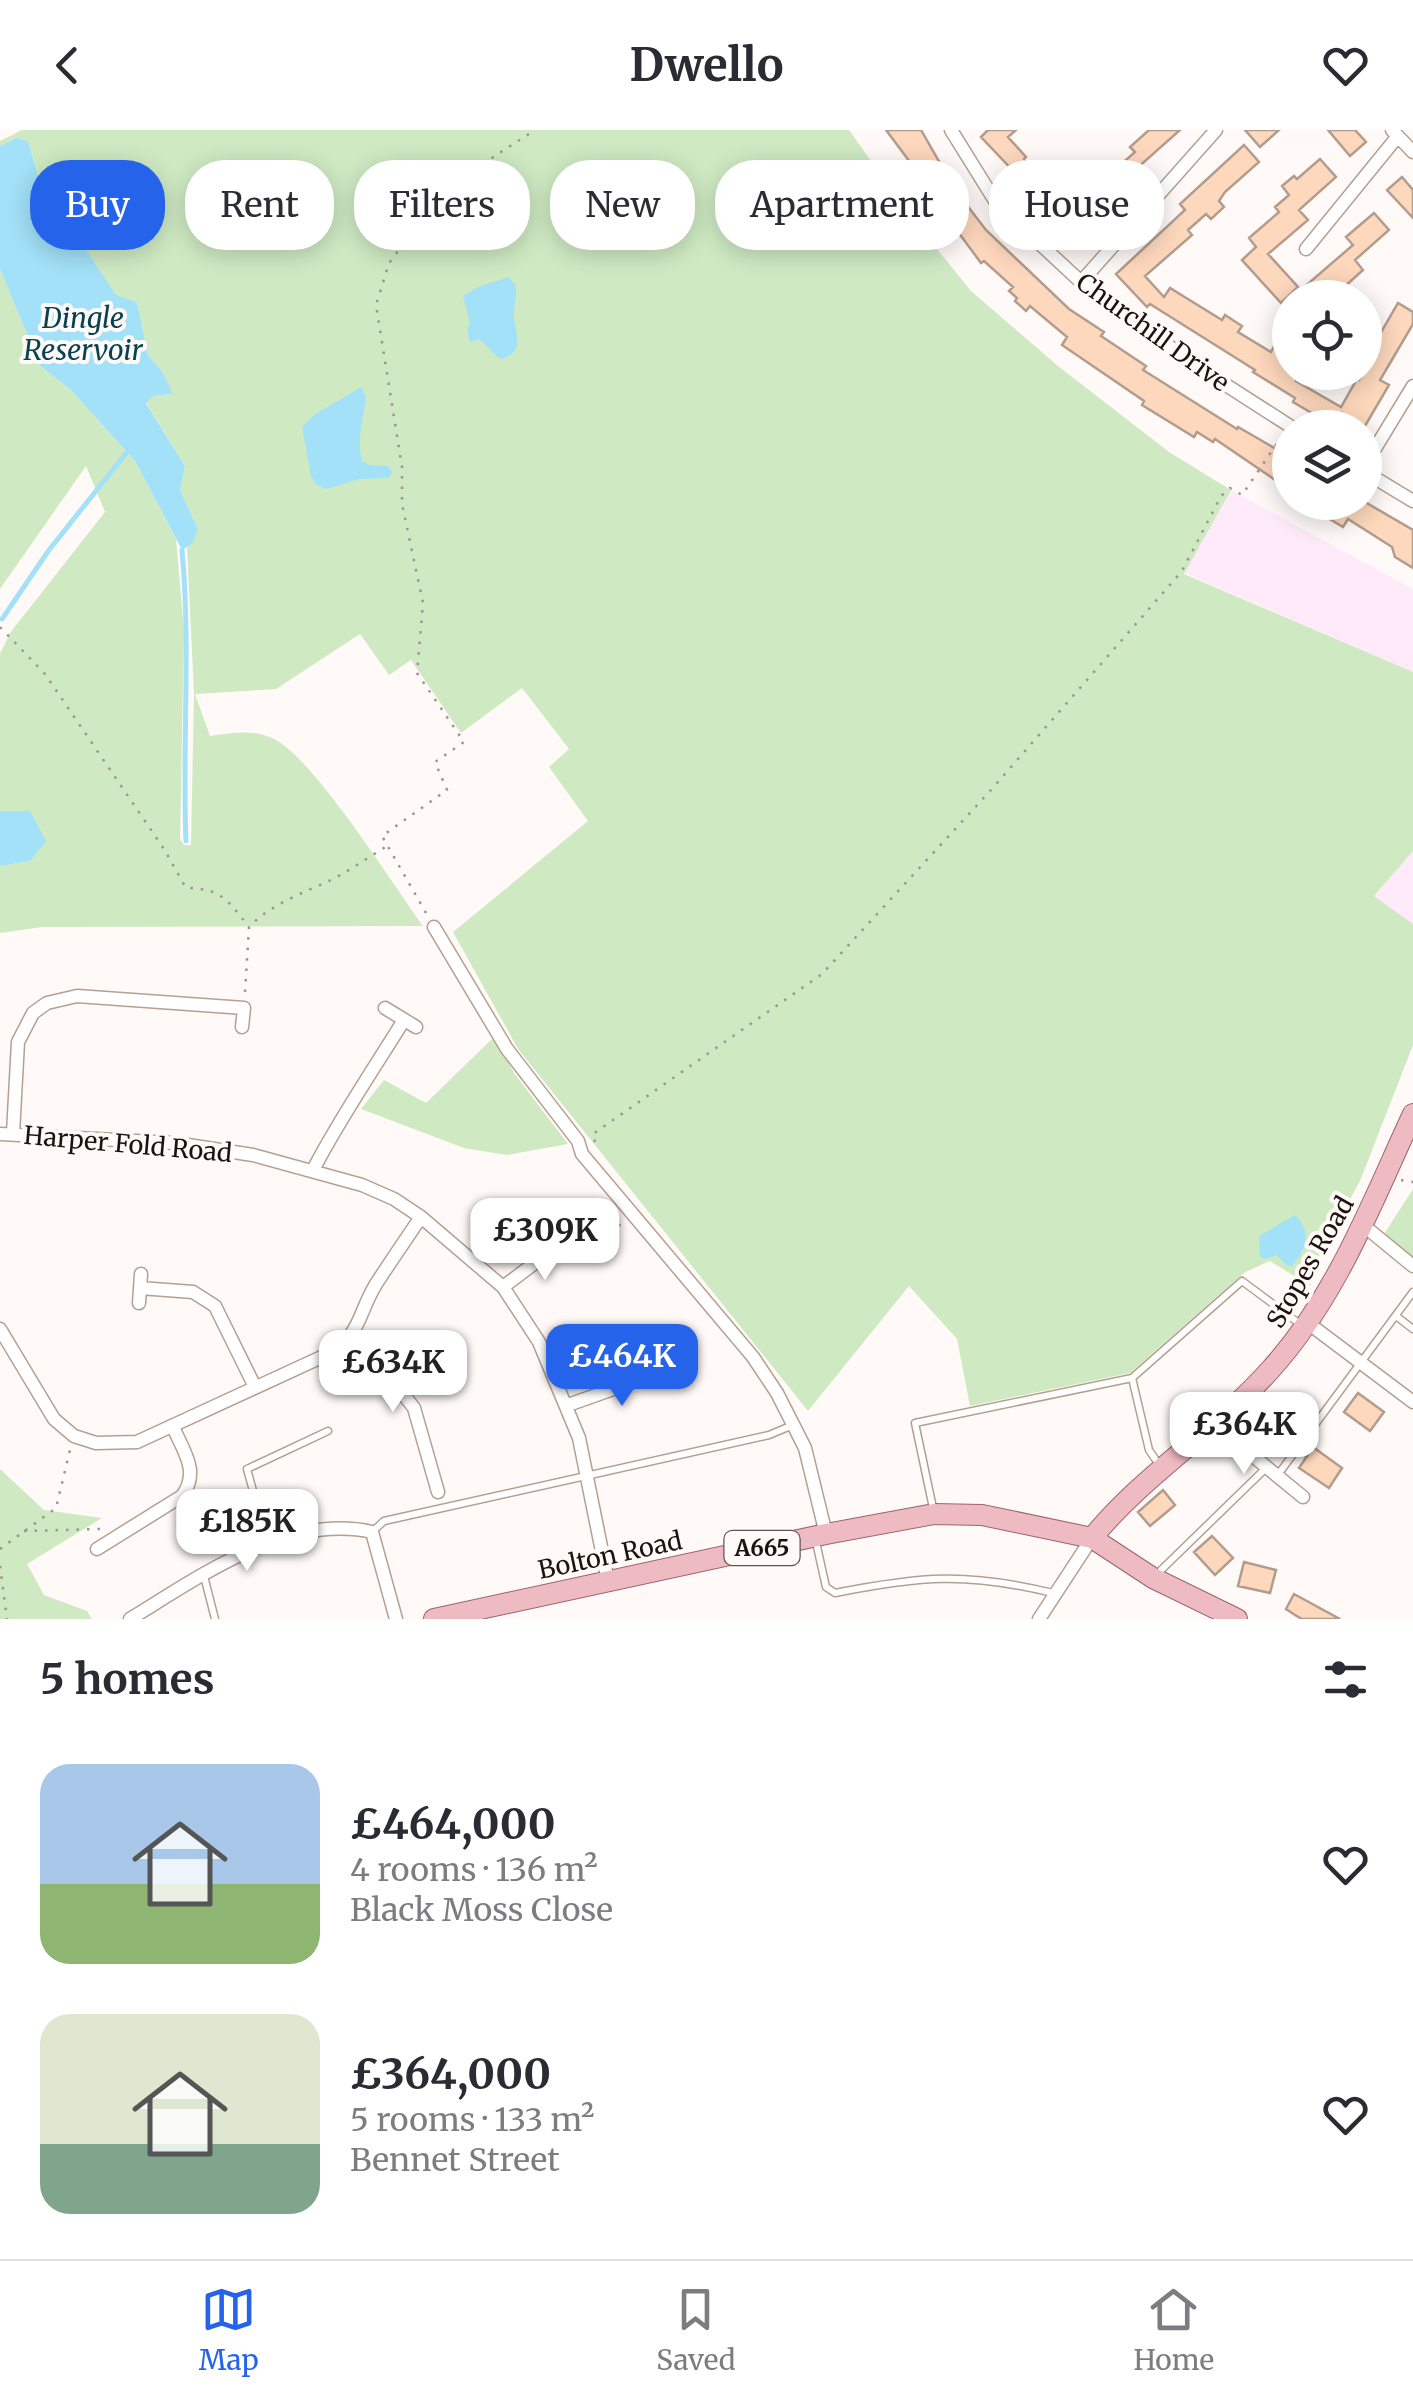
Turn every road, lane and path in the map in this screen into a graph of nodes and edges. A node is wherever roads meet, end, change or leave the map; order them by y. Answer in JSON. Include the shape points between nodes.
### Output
{"nodes":[{"id":1,"x":535,"y":130,"type":"edge"},
{"id":2,"x":950,"y":130,"type":"edge"},
{"id":3,"x":1216,"y":130,"type":"edge"},
{"id":4,"x":1395,"y":133,"type":"edge"},
{"id":5,"x":1413,"y":152,"type":"edge"},
{"id":6,"x":1306,"y":249,"type":"dead end"},
{"id":7,"x":1082,"y":282,"type":"junction"},
{"id":8,"x":1413,"y":386,"type":"edge"},
{"id":9,"x":1272,"y":414,"type":"edge"},
{"id":10,"x":1382,"y":440,"type":"edge"},
{"id":11,"x":1272,"y":453,"type":"edge"},
{"id":12,"x":1382,"y":480,"type":"edge"},
{"id":13,"x":1413,"y":500,"type":"edge"},
{"id":14,"x":0,"y":628,"type":"edge"},
{"id":15,"x":388,"y":846,"type":"junction"},
{"id":16,"x":250,"y":926,"type":"junction"},
{"id":17,"x":434,"y":927,"type":"joint"},
{"id":18,"x":244,"y":1008,"type":"junction"},
{"id":19,"x":384,"y":1008,"type":"dead end"},
{"id":20,"x":242,"y":1027,"type":"dead end"},
{"id":21,"x":1413,"y":1114,"type":"edge"},
{"id":22,"x":7,"y":1133,"type":"edge"},
{"id":23,"x":582,"y":1154,"type":"junction"},
{"id":24,"x":313,"y":1170,"type":"junction"},
{"id":25,"x":422,"y":1216,"type":"junction"},
{"id":26,"x":632,"y":1216,"type":"junction"},
{"id":27,"x":1363,"y":1226,"type":"junction"},
{"id":28,"x":550,"y":1230,"type":"dead end"},
{"id":29,"x":564,"y":1249,"type":"junction"},
{"id":30,"x":1413,"y":1266,"type":"edge"},
{"id":31,"x":140,"y":1288,"type":"dead end"},
{"id":32,"x":504,"y":1288,"type":"junction"},
{"id":33,"x":1413,"y":1292,"type":"edge"},
{"id":34,"x":1396,"y":1316,"type":"junction"},
{"id":35,"x":1306,"y":1325,"type":"junction"},
{"id":36,"x":0,"y":1328,"type":"edge"},
{"id":37,"x":1413,"y":1329,"type":"edge"},
{"id":38,"x":347,"y":1341,"type":"junction"},
{"id":39,"x":642,"y":1361,"type":"dead end"},
{"id":40,"x":1361,"y":1364,"type":"junction"},
{"id":41,"x":661,"y":1372,"type":"dead end"},
{"id":42,"x":647,"y":1378,"type":"junction"},
{"id":43,"x":1132,"y":1378,"type":"junction"},
{"id":44,"x":255,"y":1388,"type":"junction"},
{"id":45,"x":1413,"y":1402,"type":"edge"},
{"id":46,"x":568,"y":1405,"type":"junction"},
{"id":47,"x":794,"y":1424,"type":"junction"},
{"id":48,"x":1214,"y":1424,"type":"junction"},
{"id":49,"x":173,"y":1427,"type":"junction"},
{"id":50,"x":328,"y":1431,"type":"dead end"},
{"id":51,"x":74,"y":1436,"type":"junction"},
{"id":52,"x":1162,"y":1469,"type":"junction"},
{"id":53,"x":1272,"y":1472,"type":"junction"},
{"id":54,"x":588,"y":1476,"type":"junction"},
{"id":55,"x":440,"y":1482,"type":"dead end"},
{"id":56,"x":1303,"y":1497,"type":"dead end"},
{"id":57,"x":934,"y":1514,"type":"junction"},
{"id":58,"x":24,"y":1531,"type":"junction"},
{"id":59,"x":372,"y":1532,"type":"junction"},
{"id":60,"x":820,"y":1535,"type":"junction"},
{"id":61,"x":1092,"y":1538,"type":"junction"},
{"id":62,"x":103,"y":1539,"type":"joint"},
{"id":63,"x":262,"y":1544,"type":"junction"},
{"id":64,"x":0,"y":1549,"type":"edge"},
{"id":65,"x":0,"y":1566,"type":"edge"},
{"id":66,"x":204,"y":1574,"type":"junction"},
{"id":67,"x":1153,"y":1578,"type":"junction"},
{"id":68,"x":608,"y":1581,"type":"junction"},
{"id":69,"x":1055,"y":1594,"type":"junction"},
{"id":70,"x":465,"y":1616,"type":"edge"},
{"id":71,"x":7,"y":1619,"type":"edge"},
{"id":72,"x":130,"y":1619,"type":"edge"},
{"id":73,"x":215,"y":1619,"type":"edge"},
{"id":74,"x":396,"y":1619,"type":"edge"},
{"id":75,"x":434,"y":1619,"type":"edge"},
{"id":76,"x":1039,"y":1619,"type":"edge"},
{"id":77,"x":1236,"y":1619,"type":"edge"}],
"edges":[{"from":1,"to":15,"type":"path","via":[[460,178],[431,208],[389,263],[376,305],[402,504],[423,603],[417,673],[464,742],[435,762],[447,790],[382,836]]},
{"from":2,"to":7,"type":"street","name":"Churchill Drive","via":[[997,204]]},
{"from":3,"to":7,"type":"street"},
{"from":4,"to":5,"type":"street"},
{"from":4,"to":6,"type":"street"},
{"from":7,"to":9,"type":"street","name":"Churchill Drive"},
{"from":8,"to":10,"type":"street"},
{"from":11,"to":23,"type":"path","via":[[1242,496],[1230,488],[1221,496],[1182,571],[822,974],[594,1134],[595,1144]]},
{"from":12,"to":13,"type":"street"},
{"from":14,"to":16,"type":"path","via":[[45,674],[186,888],[219,893]]},
{"from":15,"to":16,"type":"path"},
{"from":15,"to":17,"type":"path"},
{"from":16,"to":18,"type":"path"},
{"from":17,"to":23,"type":"street","via":[[507,1049]]},
{"from":18,"to":20,"type":"street"},
{"from":18,"to":22,"type":"street","via":[[77,996],[47,1003],[33,1013],[18,1042]]},
{"from":19,"to":24,"type":"street","via":[[410,1024],[344,1112]]},
{"from":21,"to":27,"type":"main road","name":"Stopes Road"},
{"from":22,"to":24,"type":"street","name":"Harper Fold Road","via":[[175,1142]]},
{"from":23,"to":26,"type":"street"},
{"from":24,"to":25,"type":"street","name":"Harper Fold Road","via":[[378,1192]]},
{"from":25,"to":32,"type":"street","name":"Harper Fold Road"},
{"from":25,"to":38,"type":"street"},
{"from":26,"to":29,"type":"path","via":[[595,1246]]},
{"from":26,"to":47,"type":"street","via":[[753,1357]]},
{"from":27,"to":30,"type":"street"},
{"from":27,"to":35,"type":"main road","name":"Stopes Road"},
{"from":28,"to":29,"type":"street"},
{"from":29,"to":32,"type":"street"},
{"from":31,"to":44,"type":"street","via":[[193,1292],[215,1306]]},
{"from":32,"to":46,"type":"street","name":"Harper Fold Road"},
{"from":33,"to":34,"type":"lane"},
{"from":34,"to":37,"type":"lane"},
{"from":34,"to":40,"type":"lane"},
{"from":35,"to":40,"type":"street"},
{"from":35,"to":43,"type":"lane","via":[[1242,1281]]},
{"from":35,"to":48,"type":"main road","name":"Stopes Road"},
{"from":36,"to":51,"type":"street","via":[[41,1402]]},
{"from":38,"to":44,"type":"street"},
{"from":38,"to":55,"type":"street","via":[[405,1394]]},
{"from":39,"to":42,"type":"street"},
{"from":40,"to":45,"type":"street"},
{"from":40,"to":53,"type":"lane"},
{"from":41,"to":42,"type":"street"},
{"from":42,"to":46,"type":"street"},
{"from":43,"to":52,"type":"lane","via":[[1148,1450]]},
{"from":43,"to":57,"type":"lane","via":[[916,1423]]},
{"from":44,"to":49,"type":"street"},
{"from":46,"to":54,"type":"street","name":"Harper Fold Road"},
{"from":47,"to":54,"type":"lane"},
{"from":47,"to":60,"type":"street"},
{"from":48,"to":52,"type":"main road","name":"Stopes Road"},
{"from":48,"to":53,"type":"street"},
{"from":49,"to":51,"type":"street","via":[[117,1444]]},
{"from":49,"to":62,"type":"street","via":[[192,1483],[182,1496]]},
{"from":50,"to":63,"type":"lane","via":[[248,1469]]},
{"from":51,"to":58,"type":"path","via":[[56,1508]]},
{"from":52,"to":61,"type":"main road","name":"Stopes Road"},
{"from":53,"to":56,"type":"street"},
{"from":53,"to":67,"type":"lane"},
{"from":54,"to":59,"type":"lane","via":[[384,1521]]},
{"from":54,"to":68,"type":"street","name":"Harper Fold Road"},
{"from":57,"to":60,"type":"main road","name":"Bolton Road","number":"A665"},
{"from":57,"to":61,"type":"main road","name":"Bolton Road","number":"A665","via":[[982,1515]]},
{"from":58,"to":62,"type":"path"},
{"from":58,"to":64,"type":"path"},
{"from":59,"to":63,"type":"street","via":[[337,1526]]},
{"from":59,"to":74,"type":"street"},
{"from":60,"to":68,"type":"main road","name":"Bolton Road","number":"A665"},
{"from":60,"to":69,"type":"lane","via":[[835,1593],[954,1577]]},
{"from":61,"to":67,"type":"main road","number":"A665"},
{"from":61,"to":69,"type":"street"},
{"from":63,"to":66,"type":"street"},
{"from":65,"to":71,"type":"path"},
{"from":66,"to":72,"type":"street"},
{"from":66,"to":73,"type":"lane"},
{"from":67,"to":77,"type":"main road","number":"A665"},
{"from":68,"to":70,"type":"main road","name":"Bolton Road","number":"A665"},
{"from":69,"to":76,"type":"street"},
{"from":70,"to":75,"type":"main road","name":"Bolton Road","number":"A665"}]}
